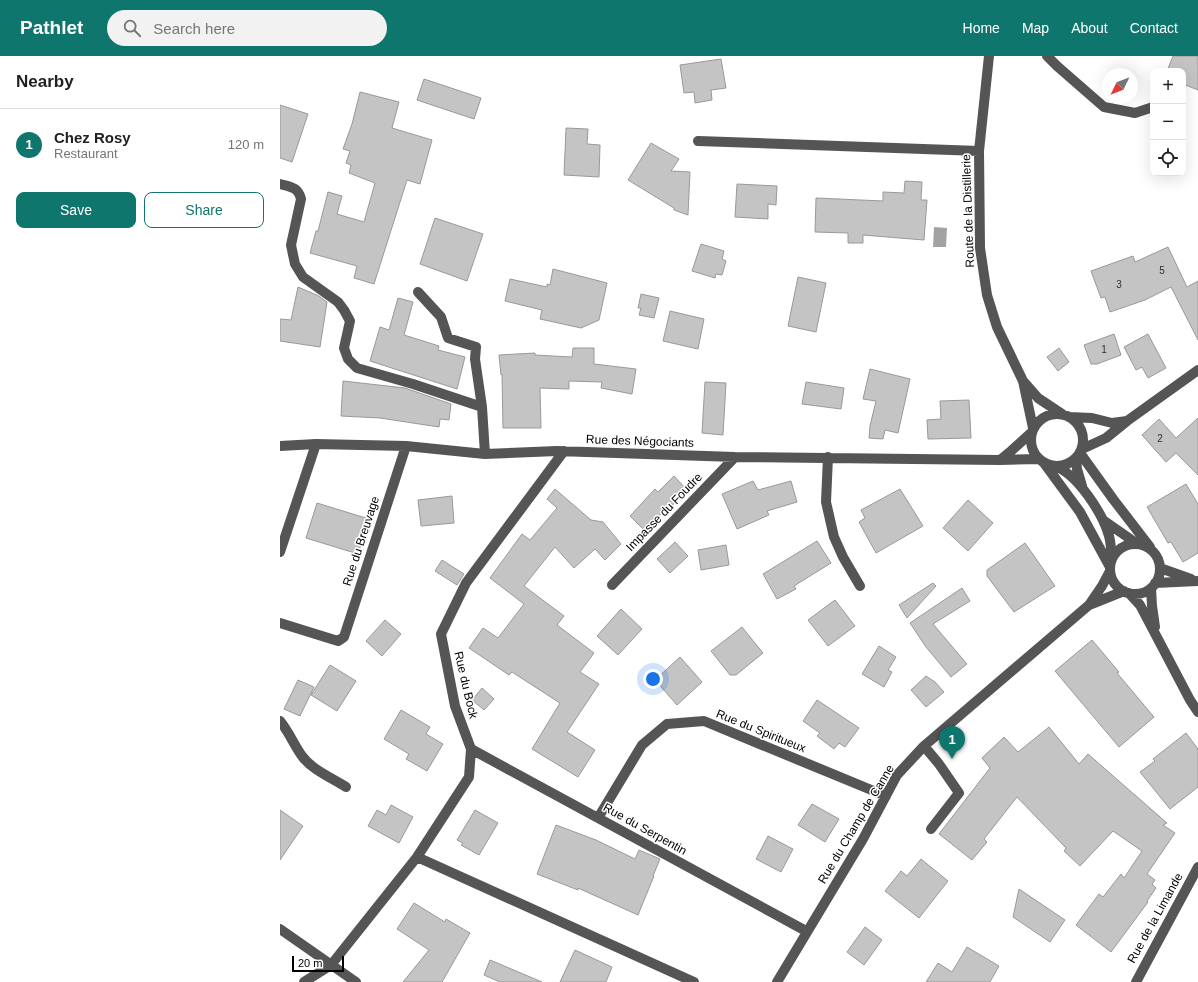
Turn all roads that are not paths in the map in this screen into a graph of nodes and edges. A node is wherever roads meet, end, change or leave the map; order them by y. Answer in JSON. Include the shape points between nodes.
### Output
{"nodes":[{"id":1,"x":988,"y":56,"type":"edge"},
{"id":2,"x":1048,"y":56,"type":"edge"},
{"id":3,"x":1150,"y":108,"type":"edge"},
{"id":4,"x":698,"y":141,"type":"dead end"},
{"id":5,"x":978,"y":151,"type":"junction"},
{"id":6,"x":280,"y":184,"type":"edge"},
{"id":7,"x":418,"y":292,"type":"dead end"},
{"id":8,"x":1198,"y":370,"type":"edge"},
{"id":9,"x":1023,"y":381,"type":"junction"},
{"id":10,"x":482,"y":407,"type":"junction"},
{"id":11,"x":1066,"y":415,"type":"junction"},
{"id":12,"x":1127,"y":421,"type":"junction"},
{"id":13,"x":1033,"y":430,"type":"junction"},
{"id":14,"x":316,"y":444,"type":"junction"},
{"id":15,"x":280,"y":446,"type":"edge"},
{"id":16,"x":406,"y":446,"type":"junction"},
{"id":17,"x":564,"y":451,"type":"junction"},
{"id":18,"x":1079,"y":453,"type":"junction"},
{"id":19,"x":485,"y":454,"type":"junction"},
{"id":20,"x":735,"y":457,"type":"junction"},
{"id":21,"x":828,"y":457,"type":"junction"},
{"id":22,"x":1000,"y":460,"type":"junction"},
{"id":23,"x":1044,"y":462,"type":"junction"},
{"id":24,"x":1082,"y":488,"type":"junction"},
{"id":25,"x":1103,"y":520,"type":"junction"},
{"id":26,"x":1136,"y":543,"type":"junction"},
{"id":27,"x":1152,"y":551,"type":"junction"},
{"id":28,"x":280,"y":552,"type":"edge"},
{"id":29,"x":1110,"y":565,"type":"junction"},
{"id":30,"x":1160,"y":568,"type":"junction"},
{"id":31,"x":1198,"y":581,"type":"edge"},
{"id":32,"x":612,"y":585,"type":"dead end"},
{"id":33,"x":860,"y":586,"type":"dead end"},
{"id":34,"x":1153,"y":586,"type":"junction"},
{"id":35,"x":1127,"y":592,"type":"junction"},
{"id":36,"x":1089,"y":605,"type":"junction"},
{"id":37,"x":280,"y":623,"type":"edge"},
{"id":38,"x":1157,"y":637,"type":"junction"},
{"id":39,"x":1198,"y":712,"type":"edge"},
{"id":40,"x":280,"y":721,"type":"edge"},
{"id":41,"x":924,"y":746,"type":"junction"},
{"id":42,"x":471,"y":749,"type":"junction"},
{"id":43,"x":346,"y":787,"type":"dead end"},
{"id":44,"x":886,"y":796,"type":"junction"},
{"id":45,"x":598,"y":818,"type":"junction"},
{"id":46,"x":931,"y":829,"type":"dead end"},
{"id":47,"x":417,"y":857,"type":"junction"},
{"id":48,"x":1198,"y":867,"type":"edge"},
{"id":49,"x":280,"y":929,"type":"edge"},
{"id":50,"x":806,"y":931,"type":"junction"},
{"id":51,"x":331,"y":965,"type":"junction"},
{"id":52,"x":304,"y":982,"type":"edge"},
{"id":53,"x":356,"y":982,"type":"edge"},
{"id":54,"x":694,"y":982,"type":"edge"},
{"id":55,"x":777,"y":982,"type":"edge"},
{"id":56,"x":1136,"y":982,"type":"edge"}],
"edges":[{"from":1,"to":5,"type":"street","name":"Route de la Distillerie"},
{"from":2,"to":3,"type":"street","via":[[1104,107],[1134,113]]},
{"from":4,"to":5,"type":"street"},
{"from":5,"to":9,"type":"street","name":"Route de la Distillerie","via":[[980,248],[987,296],[997,327]]},
{"from":6,"to":10,"type":"street","via":[[294,188],[301,199],[291,245],[295,264],[303,277],[338,302],[350,321],[344,348],[348,359],[357,368]]},
{"from":7,"to":10,"type":"street","via":[[441,317],[448,338],[476,347],[475,359]]},
{"from":8,"to":12,"type":"street"},
{"from":9,"to":11,"type":"street","name":"Route de la Distillerie","via":[[1038,398]]},
{"from":9,"to":13,"type":"street","name":"Route de la Distillerie"},
{"from":10,"to":19,"type":"street"},
{"from":11,"to":12,"type":"street","via":[[1112,423]]},
{"from":11,"to":13,"type":"street","via":[[1054,413],[1045,416],[1038,421]]},
{"from":11,"to":18,"type":"street","via":[[1077,422],[1082,430],[1083,440]]},
{"from":12,"to":18,"type":"street","via":[[1106,438]]},
{"from":13,"to":22,"type":"street"},
{"from":13,"to":23,"type":"street","via":[[1034,453]]},
{"from":14,"to":15,"type":"street","name":"Rue des Négociants"},
{"from":14,"to":16,"type":"street","name":"Rue des Négociants"},
{"from":14,"to":28,"type":"street"},
{"from":16,"to":19,"type":"street","name":"Rue des Négociants"},
{"from":16,"to":37,"type":"street","name":"Rue du Breuvage","via":[[344,637],[338,641]]},
{"from":17,"to":19,"type":"street","name":"Rue des Négociants"},
{"from":17,"to":20,"type":"street","name":"Rue des Négociants"},
{"from":17,"to":42,"type":"street","name":"Rue du Bock","via":[[466,583],[441,634],[455,706]]},
{"from":18,"to":23,"type":"street","via":[[1063,465]]},
{"from":18,"to":24,"type":"street","via":[[1077,469]]},
{"from":18,"to":27,"type":"street"},
{"from":20,"to":21,"type":"street","name":"Rue des Négociants"},
{"from":20,"to":32,"type":"street","name":"Impasse du Foudre"},
{"from":21,"to":22,"type":"street","name":"Rue des Négociants"},
{"from":21,"to":33,"type":"street","via":[[826,502],[834,537]]},
{"from":22,"to":23,"type":"street","name":"Rue des Négociants"},
{"from":23,"to":24,"type":"street","via":[[1058,467]]},
{"from":23,"to":29,"type":"street","via":[[1080,512]]},
{"from":24,"to":25,"type":"street"},
{"from":25,"to":26,"type":"street"},
{"from":25,"to":29,"type":"street","via":[[1109,537]]},
{"from":26,"to":27,"type":"street"},
{"from":26,"to":29,"type":"street","via":[[1122,547]]},
{"from":27,"to":30,"type":"street"},
{"from":29,"to":35,"type":"street","via":[[1114,583]]},
{"from":29,"to":36,"type":"street","name":"Rue du Champ de Canne","via":[[1102,586]]},
{"from":30,"to":31,"type":"street"},
{"from":30,"to":34,"type":"street"},
{"from":31,"to":34,"type":"street"},
{"from":34,"to":35,"type":"street","via":[[1137,594]]},
{"from":34,"to":38,"type":"street","via":[[1152,606]]},
{"from":35,"to":36,"type":"street","name":"Rue du Champ de Canne"},
{"from":35,"to":38,"type":"street","via":[[1140,605]]},
{"from":36,"to":41,"type":"street","name":"Rue du Champ de Canne"},
{"from":38,"to":39,"type":"street"},
{"from":40,"to":43,"type":"street","via":[[310,764]]},
{"from":41,"to":44,"type":"street","name":"Rue du Champ de Canne","via":[[897,775]]},
{"from":41,"to":46,"type":"street","via":[[959,793]]},
{"from":42,"to":45,"type":"street","name":"Rue du Serpentin"},
{"from":42,"to":47,"type":"street","name":"Rue du Bock","via":[[469,777]]},
{"from":44,"to":45,"type":"street","name":"Rue du Spiritueux","via":[[704,721],[667,724],[642,745]]},
{"from":44,"to":50,"type":"street","name":"Rue du Champ de Canne"},
{"from":45,"to":50,"type":"street","name":"Rue du Serpentin"},
{"from":47,"to":51,"type":"street","name":"Rue du Bock"},
{"from":47,"to":54,"type":"street"},
{"from":48,"to":56,"type":"street","name":"Rue de la Limande"},
{"from":49,"to":51,"type":"street"},
{"from":50,"to":55,"type":"street","name":"Rue du Champ de Canne"},
{"from":51,"to":52,"type":"street","name":"Rue du Bock"},
{"from":51,"to":53,"type":"street"}]}
